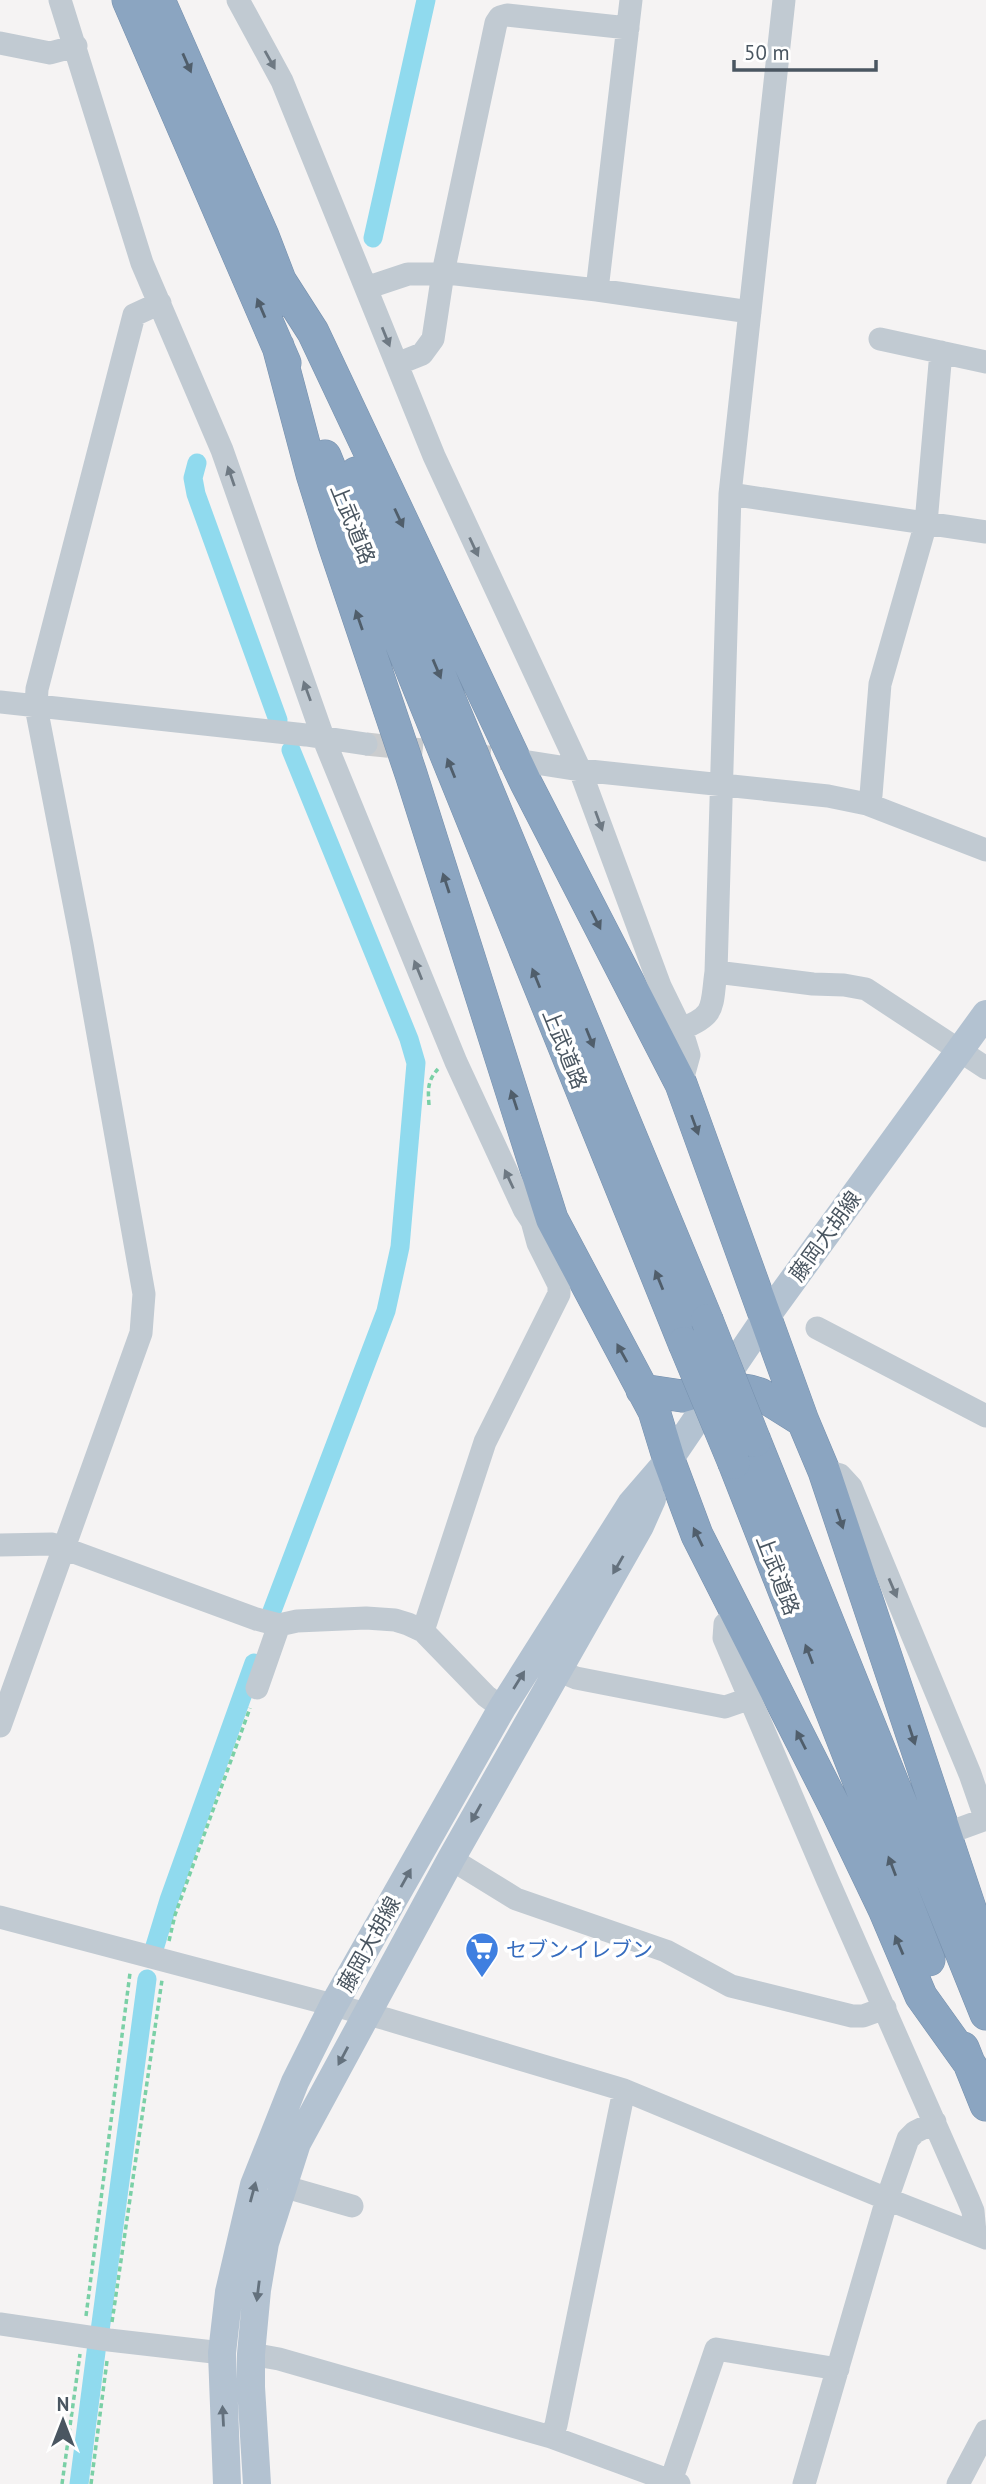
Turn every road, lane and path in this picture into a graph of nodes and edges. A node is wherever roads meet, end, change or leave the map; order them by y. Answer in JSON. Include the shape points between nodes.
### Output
{"nodes":[{"id":1,"x":60,"y":0,"type":"edge"},
{"id":2,"x":128,"y":0,"type":"edge"},
{"id":3,"x":159,"y":0,"type":"edge"},
{"id":4,"x":238,"y":0,"type":"edge"},
{"id":5,"x":631,"y":0,"type":"edge"},
{"id":6,"x":783,"y":0,"type":"edge"},
{"id":7,"x":628,"y":28,"type":"junction"},
{"id":8,"x":0,"y":43,"type":"edge"},
{"id":9,"x":76,"y":46,"type":"junction"},
{"id":10,"x":443,"y":273,"type":"junction"},
{"id":11,"x":281,"y":282,"type":"junction"},
{"id":12,"x":366,"y":288,"type":"junction"},
{"id":13,"x":597,"y":290,"type":"junction"},
{"id":14,"x":160,"y":303,"type":"junction"},
{"id":15,"x":750,"y":312,"type":"junction"},
{"id":16,"x":880,"y":339,"type":"dead end"},
{"id":17,"x":278,"y":346,"type":"junction"},
{"id":18,"x":941,"y":352,"type":"junction"},
{"id":19,"x":986,"y":362,"type":"edge"},
{"id":20,"x":397,"y":364,"type":"junction"},
{"id":21,"x":730,"y":494,"type":"junction"},
{"id":22,"x":926,"y":523,"type":"junction"},
{"id":23,"x":986,"y":532,"type":"edge"},
{"id":24,"x":0,"y":702,"type":"edge"},
{"id":25,"x":36,"y":707,"type":"junction"},
{"id":26,"x":323,"y":737,"type":"junction"},
{"id":27,"x":366,"y":744,"type":"tunnel mouth"},
{"id":28,"x":529,"y":762,"type":"tunnel mouth"},
{"id":29,"x":580,"y":770,"type":"junction"},
{"id":30,"x":720,"y":784,"type":"junction"},
{"id":31,"x":867,"y":804,"type":"junction"},
{"id":32,"x":986,"y":850,"type":"edge"},
{"id":33,"x":716,"y":972,"type":"junction"},
{"id":34,"x":986,"y":1014,"type":"edge"},
{"id":35,"x":681,"y":1029,"type":"junction"},
{"id":36,"x":959,"y":1052,"type":"junction"},
{"id":37,"x":456,"y":1062,"type":"junction"},
{"id":38,"x":986,"y":1068,"type":"edge"},
{"id":39,"x":681,"y":1084,"type":"junction"},
{"id":40,"x":429,"y":1105,"type":"dead end"},
{"id":41,"x":542,"y":1220,"type":"junction"},
{"id":42,"x":766,"y":1317,"type":"junction"},
{"id":43,"x":817,"y":1328,"type":"dead end"},
{"id":44,"x":719,"y":1386,"type":"junction"},
{"id":45,"x":642,"y":1390,"type":"junction"},
{"id":46,"x":986,"y":1416,"type":"edge"},
{"id":47,"x":803,"y":1421,"type":"junction"},
{"id":48,"x":745,"y":1452,"type":"junction"},
{"id":49,"x":669,"y":1460,"type":"junction"},
{"id":50,"x":824,"y":1472,"type":"junction"},
{"id":51,"x":0,"y":1545,"type":"edge"},
{"id":52,"x":65,"y":1548,"type":"junction"},
{"id":53,"x":738,"y":1613,"type":"junction"},
{"id":54,"x":279,"y":1625,"type":"junction"},
{"id":55,"x":423,"y":1631,"type":"junction"},
{"id":56,"x":557,"y":1670,"type":"junction"},
{"id":57,"x":257,"y":1688,"type":"joint"},
{"id":58,"x":751,"y":1698,"type":"junction"},
{"id":59,"x":502,"y":1708,"type":"junction"},
{"id":60,"x":0,"y":1726,"type":"edge"},
{"id":61,"x":978,"y":1768,"type":"edge"},
{"id":62,"x":986,"y":1820,"type":"edge"},
{"id":63,"x":956,"y":1830,"type":"dead end"},
{"id":64,"x":451,"y":1858,"type":"junction"},
{"id":65,"x":850,"y":1873,"type":"dead end"},
{"id":66,"x":828,"y":1881,"type":"junction"},
{"id":67,"x":0,"y":1917,"type":"edge"},
{"id":68,"x":137,"y":1953,"type":"junction"},
{"id":69,"x":986,"y":1956,"type":"edge"},
{"id":70,"x":164,"y":1961,"type":"junction"},
{"id":71,"x":333,"y":2006,"type":"junction"},
{"id":72,"x":885,"y":2008,"type":"junction"},
{"id":73,"x":366,"y":2014,"type":"junction"},
{"id":74,"x":986,"y":2014,"type":"edge"},
{"id":75,"x":971,"y":2067,"type":"junction"},
{"id":76,"x":624,"y":2090,"type":"junction"},
{"id":77,"x":986,"y":2105,"type":"edge"},
{"id":78,"x":935,"y":2123,"type":"junction"},
{"id":79,"x":282,"y":2186,"type":"junction"},
{"id":80,"x":887,"y":2199,"type":"junction"},
{"id":81,"x":352,"y":2206,"type":"dead end"},
{"id":82,"x":980,"y":2235,"type":"edge"},
{"id":83,"x":0,"y":2325,"type":"edge"},
{"id":84,"x":83,"y":2336,"type":"junction"},
{"id":85,"x":109,"y":2340,"type":"junction"},
{"id":86,"x":222,"y":2353,"type":"junction"},
{"id":87,"x":251,"y":2354,"type":"junction"},
{"id":88,"x":838,"y":2369,"type":"junction"},
{"id":89,"x":986,"y":2431,"type":"edge"},
{"id":90,"x":551,"y":2437,"type":"junction"},
{"id":91,"x":675,"y":2483,"type":"edge"},
{"id":92,"x":62,"y":2484,"type":"edge"},
{"id":93,"x":91,"y":2484,"type":"edge"},
{"id":94,"x":227,"y":2484,"type":"edge"},
{"id":95,"x":257,"y":2484,"type":"edge"},
{"id":96,"x":804,"y":2484,"type":"edge"},
{"id":97,"x":958,"y":2484,"type":"edge"}],
"edges":[{"from":1,"to":9,"type":"street"},
{"from":17,"to":2,"type":"highway","name":"上武道路","one_way":true},
{"from":3,"to":11,"type":"highway","name":"上武道路","one_way":true},
{"from":4,"to":12,"type":"street","one_way":true,"via":[[282,81]]},
{"from":5,"to":7,"type":"street"},
{"from":6,"to":15,"type":"street"},
{"from":7,"to":10,"type":"street","via":[[500,17]]},
{"from":7,"to":13,"type":"street"},
{"from":8,"to":9,"type":"street","via":[[50,53]]},
{"from":9,"to":14,"type":"street","via":[[142,263]]},
{"from":10,"to":12,"type":"street","via":[[408,274]]},
{"from":10,"to":13,"type":"street"},
{"from":10,"to":20,"type":"street","via":[[433,339],[422,354]]},
{"from":11,"to":39,"type":"highway","one_way":true,"via":[[313,332],[526,783]]},
{"from":11,"to":48,"type":"highway","name":"上武道路","one_way":true,"bridge":true,"via":[[382,538],[707,1320]]},
{"from":12,"to":20,"type":"street","one_way":true},
{"from":13,"to":15,"type":"street"},
{"from":14,"to":25,"type":"street","via":[[134,315]]},
{"from":26,"to":14,"type":"street","one_way":true,"via":[[222,450]]},
{"from":15,"to":21,"type":"street"},
{"from":16,"to":18,"type":"street"},
{"from":41,"to":17,"type":"highway","one_way":true,"via":[[411,774],[312,474]]},
{"from":48,"to":17,"type":"highway","name":"上武道路","one_way":true,"bridge":true,"via":[[684,1343]]},
{"from":18,"to":19,"type":"street"},
{"from":18,"to":22,"type":"street"},
{"from":20,"to":29,"type":"street","one_way":true,"via":[[461,519]]},
{"from":21,"to":22,"type":"street"},
{"from":21,"to":30,"type":"street"},
{"from":22,"to":23,"type":"street"},
{"from":22,"to":31,"type":"street","via":[[880,684]]},
{"from":24,"to":25,"type":"street"},
{"from":25,"to":26,"type":"street"},
{"from":25,"to":52,"type":"street","via":[[144,1294],[141,1333]]},
{"from":26,"to":27,"type":"street"},
{"from":37,"to":26,"type":"street","one_way":true},
{"from":28,"to":29,"type":"street"},
{"from":29,"to":30,"type":"street"},
{"from":29,"to":35,"type":"street","one_way":true,"via":[[660,986]]},
{"from":30,"to":31,"type":"street"},
{"from":30,"to":33,"type":"street"},
{"from":31,"to":32,"type":"street"},
{"from":33,"to":35,"type":"street","via":[[708,1015]]},
{"from":33,"to":36,"type":"street","via":[[866,989]]},
{"from":34,"to":36,"type":"main road","name":"藤岡大胡線"},
{"from":35,"to":39,"type":"street","via":[[689,1055]]},
{"from":36,"to":38,"type":"street"},
{"from":36,"to":42,"type":"main road","name":"藤岡大胡線"},
{"from":37,"to":40,"type":"path","via":[[432,1075],[427,1087]]},
{"from":41,"to":37,"type":"street","one_way":true,"via":[[524,1209]]},
{"from":39,"to":42,"type":"highway","one_way":true},
{"from":45,"to":41,"type":"highway","one_way":true},
{"from":41,"to":55,"type":"street","via":[[538,1243],[559,1294],[485,1442]]},
{"from":42,"to":44,"type":"main road","name":"藤岡大胡線"},
{"from":42,"to":47,"type":"highway"},
{"from":43,"to":46,"type":"street"},
{"from":44,"to":45,"type":"highway","via":[[682,1396]]},
{"from":44,"to":47,"type":"highway","via":[[760,1394]]},
{"from":44,"to":49,"type":"main road","name":"藤岡大胡線"},
{"from":45,"to":49,"type":"highway","via":[[654,1411]]},
{"from":47,"to":50,"type":"highway"},
{"from":48,"to":74,"type":"highway","name":"上武道路"},
{"from":75,"to":48,"type":"highway","name":"上武道路","one_way":true},
{"from":53,"to":49,"type":"highway","one_way":true,"via":[[697,1535]]},
{"from":49,"to":56,"type":"main road","name":"藤岡大胡線","one_way":true,"via":[[640,1526]]},
{"from":59,"to":49,"type":"main road","name":"藤岡大胡線","one_way":true,"via":[[631,1504]]},
{"from":50,"to":61,"type":"street","one_way":true,"via":[[840,1475],[851,1487]]},
{"from":50,"to":69,"type":"highway","one_way":true},
{"from":51,"to":52,"type":"street"},
{"from":52,"to":54,"type":"street"},
{"from":52,"to":60,"type":"street"},
{"from":53,"to":58,"type":"street","via":[[725,1624],[724,1638]]},
{"from":75,"to":53,"type":"highway","one_way":true,"via":[[921,1996],[873,1885]]},
{"from":54,"to":55,"type":"street","via":[[383,1619]]},
{"from":54,"to":57,"type":"street"},
{"from":55,"to":59,"type":"street"},
{"from":56,"to":58,"type":"street","via":[[576,1678],[725,1707]]},
{"from":56,"to":64,"type":"main road","name":"藤岡大胡線","one_way":true},
{"from":57,"to":70,"type":"path","via":[[175,1914]]},
{"from":58,"to":66,"type":"street"},
{"from":71,"to":59,"type":"main road","name":"藤岡大胡線","one_way":true},
{"from":61,"to":62,"type":"street"},
{"from":62,"to":63,"type":"street"},
{"from":64,"to":72,"type":"street","via":[[516,1899],[666,1951],[731,1986],[863,2017]]},
{"from":64,"to":73,"type":"main road","name":"藤岡大胡線"},
{"from":65,"to":66,"type":"street"},
{"from":66,"to":72,"type":"street"},
{"from":67,"to":68,"type":"street"},
{"from":68,"to":70,"type":"street"},
{"from":68,"to":84,"type":"path"},
{"from":70,"to":71,"type":"street"},
{"from":70,"to":85,"type":"path"},
{"from":71,"to":73,"type":"street"},
{"from":86,"to":71,"type":"main road","name":"藤岡大胡線","one_way":true,"via":[[229,2292],[254,2185],[295,2082]]},
{"from":72,"to":78,"type":"street"},
{"from":73,"to":76,"type":"street"},
{"from":73,"to":79,"type":"main road","name":"藤岡大胡線","one_way":true,"via":[[297,2143]]},
{"from":75,"to":77,"type":"highway","name":"上武道路"},
{"from":76,"to":80,"type":"street"},
{"from":76,"to":90,"type":"street"},
{"from":78,"to":80,"type":"street","via":[[908,2139]]},
{"from":78,"to":82,"type":"street"},
{"from":79,"to":81,"type":"street"},
{"from":79,"to":87,"type":"main road","name":"藤岡大胡線","one_way":true,"via":[[265,2243]]},
{"from":80,"to":82,"type":"street"},
{"from":80,"to":88,"type":"street"},
{"from":83,"to":84,"type":"street"},
{"from":84,"to":85,"type":"street"},
{"from":84,"to":92,"type":"path"},
{"from":85,"to":86,"type":"street"},
{"from":85,"to":93,"type":"path"},
{"from":94,"to":86,"type":"main road","name":"藤岡大胡線","one_way":true},
{"from":87,"to":90,"type":"street"},
{"from":87,"to":95,"type":"main road","name":"藤岡大胡線"},
{"from":88,"to":91,"type":"street","via":[[716,2349],[674,2472]]},
{"from":88,"to":96,"type":"street"},
{"from":89,"to":97,"type":"street"},
{"from":90,"to":91,"type":"street"}]}
